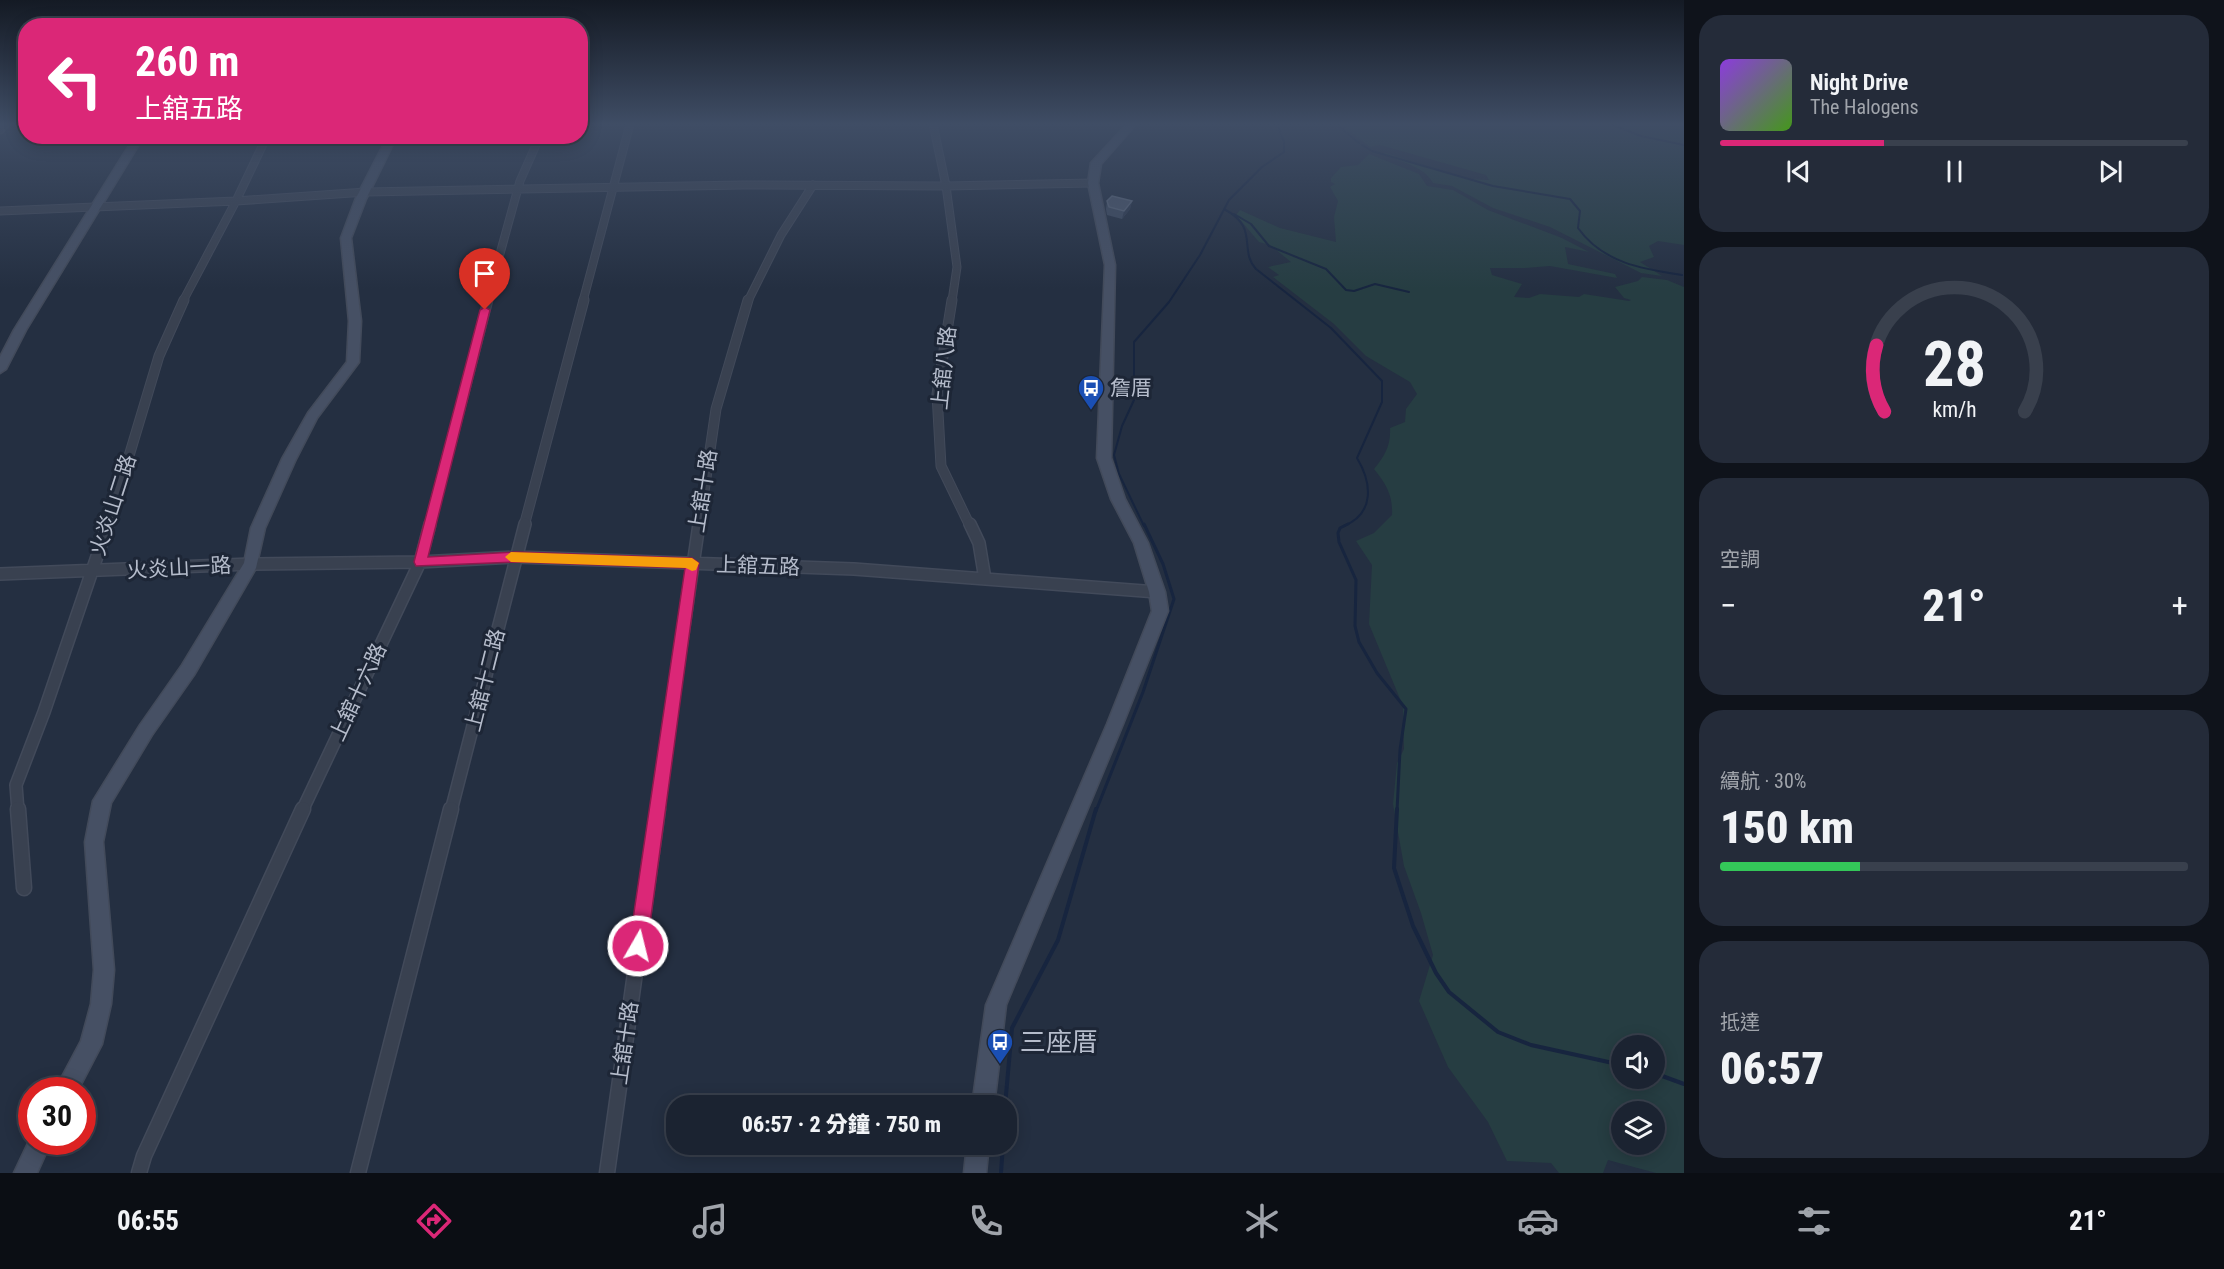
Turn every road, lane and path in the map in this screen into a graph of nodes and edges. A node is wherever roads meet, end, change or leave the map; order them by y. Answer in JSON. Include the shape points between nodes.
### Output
{"nodes":[{"id":1,"x":114,"y":179,"type":"edge"},
{"id":2,"x":247,"y":179,"type":"edge"},
{"id":3,"x":372,"y":179,"type":"edge"},
{"id":4,"x":522,"y":179,"type":"edge"},
{"id":5,"x":617,"y":179,"type":"edge"},
{"id":6,"x":944,"y":179,"type":"edge"},
{"id":7,"x":1094,"y":179,"type":"edge"},
{"id":8,"x":1093,"y":183,"type":"junction"},
{"id":9,"x":813,"y":185,"type":"junction"},
{"id":10,"x":946,"y":186,"type":"junction"},
{"id":11,"x":615,"y":187,"type":"junction"},
{"id":12,"x":517,"y":190,"type":"junction"},
{"id":13,"x":366,"y":192,"type":"junction"},
{"id":14,"x":237,"y":201,"type":"junction"},
{"id":15,"x":97,"y":206,"type":"junction"},
{"id":16,"x":0,"y":211,"type":"edge"},
{"id":17,"x":0,"y":369,"type":"edge"},
{"id":18,"x":516,"y":557,"type":"junction"},
{"id":19,"x":420,"y":562,"type":"junction"},
{"id":20,"x":692,"y":563,"type":"junction"},
{"id":21,"x":250,"y":564,"type":"junction"},
{"id":22,"x":92,"y":572,"type":"junction"},
{"id":23,"x":0,"y":574,"type":"edge"},
{"id":24,"x":985,"y":579,"type":"junction"},
{"id":25,"x":1157,"y":592,"type":"junction"},
{"id":26,"x":24,"y":888,"type":"dead end"},
{"id":27,"x":73,"y":1077,"type":"edge"},
{"id":28,"x":984,"y":1095,"type":"edge"},
{"id":29,"x":34,"y":1155,"type":"edge"},
{"id":30,"x":977,"y":1155,"type":"edge"},
{"id":31,"x":25,"y":1173,"type":"edge"},
{"id":32,"x":139,"y":1173,"type":"edge"},
{"id":33,"x":358,"y":1173,"type":"edge"},
{"id":34,"x":607,"y":1173,"type":"edge"},
{"id":35,"x":975,"y":1173,"type":"edge"}],
"edges":[{"from":1,"to":15,"type":"street"},
{"from":2,"to":14,"type":"street","name":"火炎山二路"},
{"from":3,"to":13,"type":"street"},
{"from":4,"to":12,"type":"street","name":"上舘十六路"},
{"from":5,"to":11,"type":"street","name":"上舘十二路"},
{"from":6,"to":10,"type":"street","name":"上舘八路"},
{"from":7,"to":8,"type":"street"},
{"from":8,"to":10,"type":"street"},
{"from":8,"to":25,"type":"street","via":[[1110,265],[1104,458],[1118,499],[1141,543]]},
{"from":9,"to":10,"type":"street"},
{"from":9,"to":11,"type":"street"},
{"from":9,"to":20,"type":"street","name":"上舘十路","via":[[750,294],[716,409]]},
{"from":10,"to":24,"type":"street","name":"上舘八路","via":[[957,267],[936,394],[941,466],[979,543]]},
{"from":11,"to":12,"type":"street"},
{"from":11,"to":18,"type":"street","name":"上舘十二路"},
{"from":12,"to":13,"type":"street"},
{"from":12,"to":19,"type":"street","name":"上舘十六路"},
{"from":13,"to":14,"type":"street"},
{"from":13,"to":21,"type":"street","via":[[346,238],[355,321],[353,362],[312,416],[290,459],[258,528]]},
{"from":14,"to":15,"type":"street"},
{"from":14,"to":22,"type":"street","name":"火炎山二路","via":[[175,316],[159,356]]},
{"from":15,"to":16,"type":"street"},
{"from":15,"to":17,"type":"street"},
{"from":18,"to":19,"type":"street","name":"上舘五路"},
{"from":18,"to":20,"type":"street","name":"上舘五路"},
{"from":18,"to":33,"type":"street","name":"上舘十二路"},
{"from":19,"to":21,"type":"street","name":"上舘五路"},
{"from":19,"to":32,"type":"street","name":"上舘十六路"},
{"from":20,"to":24,"type":"street","name":"上舘五路"},
{"from":20,"to":34,"type":"street","name":"上舘十路"},
{"from":21,"to":22,"type":"street","name":"火炎山一路"},
{"from":21,"to":27,"type":"street","via":[[188,670],[102,801],[94,843],[104,970],[101,1004],[91,1044]]},
{"from":22,"to":23,"type":"street","name":"火炎山一路"},
{"from":22,"to":26,"type":"street","name":"火炎山二路","via":[[16,785]]},
{"from":24,"to":25,"type":"street","name":"上舘五路"},
{"from":25,"to":28,"type":"street","via":[[1160,611],[1152,632],[996,1005]]},
{"from":29,"to":31,"type":"street"},
{"from":30,"to":35,"type":"street"}]}
